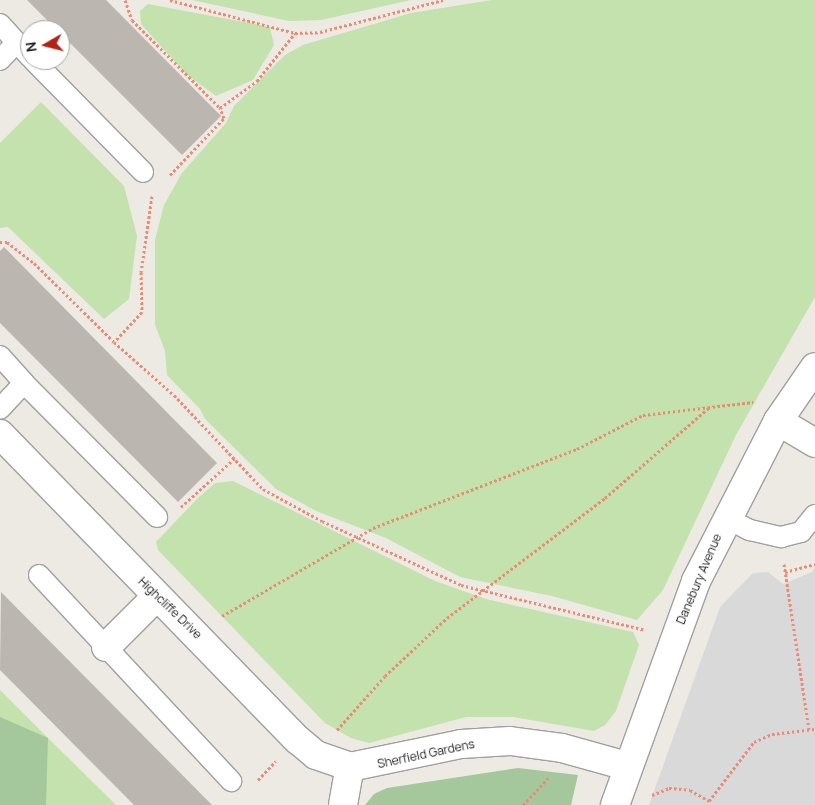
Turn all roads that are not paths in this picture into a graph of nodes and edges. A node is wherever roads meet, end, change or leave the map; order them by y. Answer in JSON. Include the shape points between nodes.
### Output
{"nodes":[{"id":1,"x":0,"y":24,"type":"edge"},
{"id":2,"x":20,"y":47,"type":"edge"},
{"id":3,"x":20,"y":51,"type":"edge"},
{"id":4,"x":0,"y":60,"type":"edge"},
{"id":5,"x":43,"y":70,"type":"edge"},
{"id":6,"x":144,"y":172,"type":"dead end"},
{"id":7,"x":0,"y":356,"type":"edge"},
{"id":8,"x":815,"y":367,"type":"edge"},
{"id":9,"x":24,"y":384,"type":"junction"},
{"id":10,"x":0,"y":408,"type":"edge"},
{"id":11,"x":770,"y":411,"type":"junction"},
{"id":12,"x":0,"y":434,"type":"edge"},
{"id":13,"x":815,"y":443,"type":"edge"},
{"id":14,"x":815,"y":515,"type":"edge"},
{"id":15,"x":156,"y":517,"type":"road end"},
{"id":16,"x":726,"y":518,"type":"junction"},
{"id":17,"x":40,"y":575,"type":"dead end"},
{"id":18,"x":157,"y":596,"type":"junction"},
{"id":19,"x":106,"y":647,"type":"junction"},
{"id":20,"x":628,"y":766,"type":"junction"},
{"id":21,"x":350,"y":767,"type":"junction"},
{"id":22,"x":231,"y":781,"type":"dead end"},
{"id":23,"x":343,"y":805,"type":"edge"},
{"id":24,"x":614,"y":805,"type":"edge"}],
"edges":[{"from":1,"to":2,"type":"lane"},
{"from":3,"to":4,"type":"lane"},
{"from":5,"to":6,"type":"lane"},
{"from":7,"to":9,"type":"lane"},
{"from":8,"to":11,"type":"street","name":"Danebury Avenue"},
{"from":9,"to":10,"type":"lane"},
{"from":9,"to":15,"type":"lane"},
{"from":11,"to":13,"type":"street"},
{"from":11,"to":16,"type":"street","name":"Danebury Avenue"},
{"from":12,"to":18,"type":"street","name":"Highcliffe Drive"},
{"from":14,"to":16,"type":"lane","via":[[801,532],[781,537],[750,530]]},
{"from":16,"to":20,"type":"street","name":"Danebury Avenue","via":[[696,581]]},
{"from":17,"to":19,"type":"lane"},
{"from":18,"to":19,"type":"street"},
{"from":18,"to":21,"type":"street","name":"Highcliffe Drive","via":[[307,747]]},
{"from":19,"to":22,"type":"lane"},
{"from":20,"to":21,"type":"street","name":"Sherfield Gardens","via":[[562,748],[510,740],[461,744]]},
{"from":20,"to":24,"type":"street","name":"Danebury Avenue"},
{"from":21,"to":23,"type":"street"}]}
